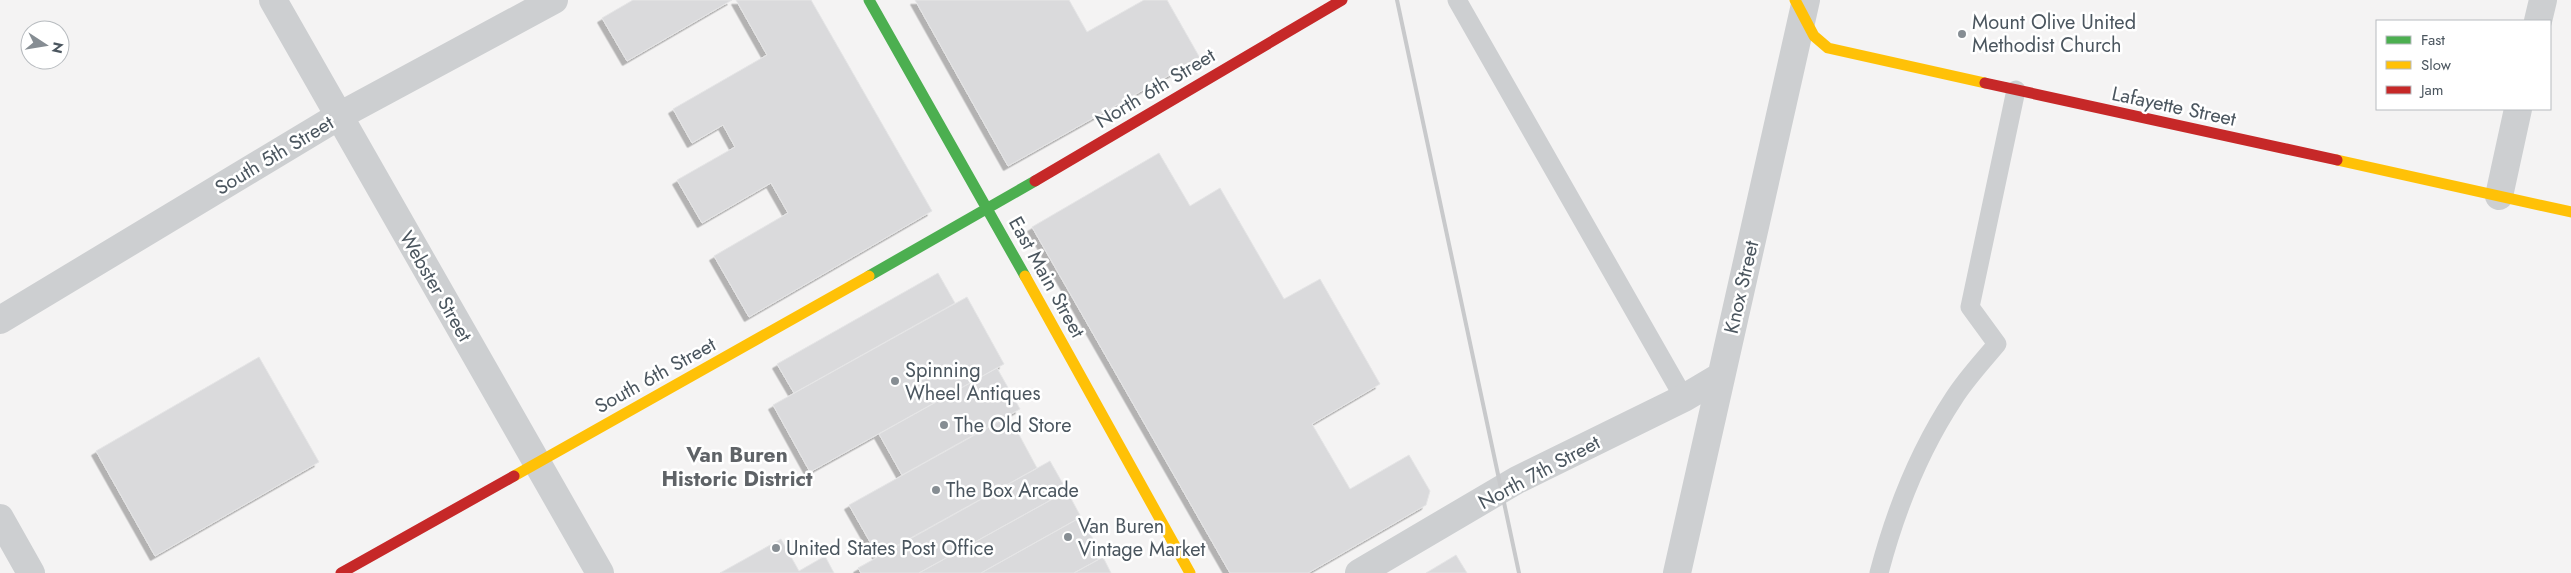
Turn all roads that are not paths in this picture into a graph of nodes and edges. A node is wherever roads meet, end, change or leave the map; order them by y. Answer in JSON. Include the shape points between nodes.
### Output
{"nodes":[{"id":1,"x":273,"y":0,"type":"edge"},
{"id":2,"x":554,"y":0,"type":"edge"},
{"id":3,"x":869,"y":0,"type":"edge"},
{"id":4,"x":1342,"y":0,"type":"edge"},
{"id":5,"x":1457,"y":0,"type":"edge"},
{"id":6,"x":2543,"y":0,"type":"edge"},
{"id":7,"x":1801,"y":6,"type":"edge"},
{"id":8,"x":2538,"y":20,"type":"edge"},
{"id":9,"x":2016,"y":90,"type":"junction"},
{"id":10,"x":2518,"y":110,"type":"edge"},
{"id":11,"x":339,"y":116,"type":"junction"},
{"id":12,"x":2499,"y":196,"type":"junction"},
{"id":13,"x":988,"y":208,"type":"junction"},
{"id":14,"x":2571,"y":212,"type":"edge"},
{"id":15,"x":0,"y":320,"type":"edge"},
{"id":16,"x":1722,"y":376,"type":"junction"},
{"id":17,"x":1684,"y":398,"type":"junction"},
{"id":18,"x":537,"y":463,"type":"junction"},
{"id":19,"x":0,"y":518,"type":"edge"},
{"id":20,"x":31,"y":573,"type":"edge"},
{"id":21,"x":341,"y":573,"type":"edge"},
{"id":22,"x":600,"y":573,"type":"edge"},
{"id":23,"x":1190,"y":573,"type":"edge"},
{"id":24,"x":1359,"y":573,"type":"edge"},
{"id":25,"x":1677,"y":573,"type":"edge"},
{"id":26,"x":1880,"y":573,"type":"edge"}],
"edges":[{"from":1,"to":11,"type":"street","name":"Webster Street"},
{"from":2,"to":11,"type":"street","name":"South 5th Street"},
{"from":3,"to":13,"type":"street","name":"East Main Street"},
{"from":4,"to":13,"type":"street","name":"North 6th Street"},
{"from":5,"to":17,"type":"lane"},
{"from":6,"to":8,"type":"street"},
{"from":7,"to":9,"type":"street","name":"Lafayette Street","via":[[1814,36],[1828,48]]},
{"from":7,"to":16,"type":"street","name":"Knox Street"},
{"from":9,"to":12,"type":"street","name":"Lafayette Street"},
{"from":9,"to":26,"type":"lane","via":[[1970,307],[1997,344],[1954,397],[1926,446],[1905,492]]},
{"from":10,"to":12,"type":"street"},
{"from":11,"to":15,"type":"street","name":"South 5th Street"},
{"from":11,"to":18,"type":"street","name":"Webster Street"},
{"from":12,"to":14,"type":"street","name":"Lafayette Street"},
{"from":13,"to":18,"type":"street","name":"South 6th Street"},
{"from":13,"to":23,"type":"street","name":"East Main Street"},
{"from":16,"to":17,"type":"street","name":"North 7th Street"},
{"from":16,"to":25,"type":"street","name":"Knox Street"},
{"from":17,"to":24,"type":"street","name":"North 7th Street","via":[[1517,480]]},
{"from":18,"to":21,"type":"street","name":"South 6th Street"},
{"from":18,"to":22,"type":"street","name":"Webster Street"},
{"from":19,"to":20,"type":"street"}]}
